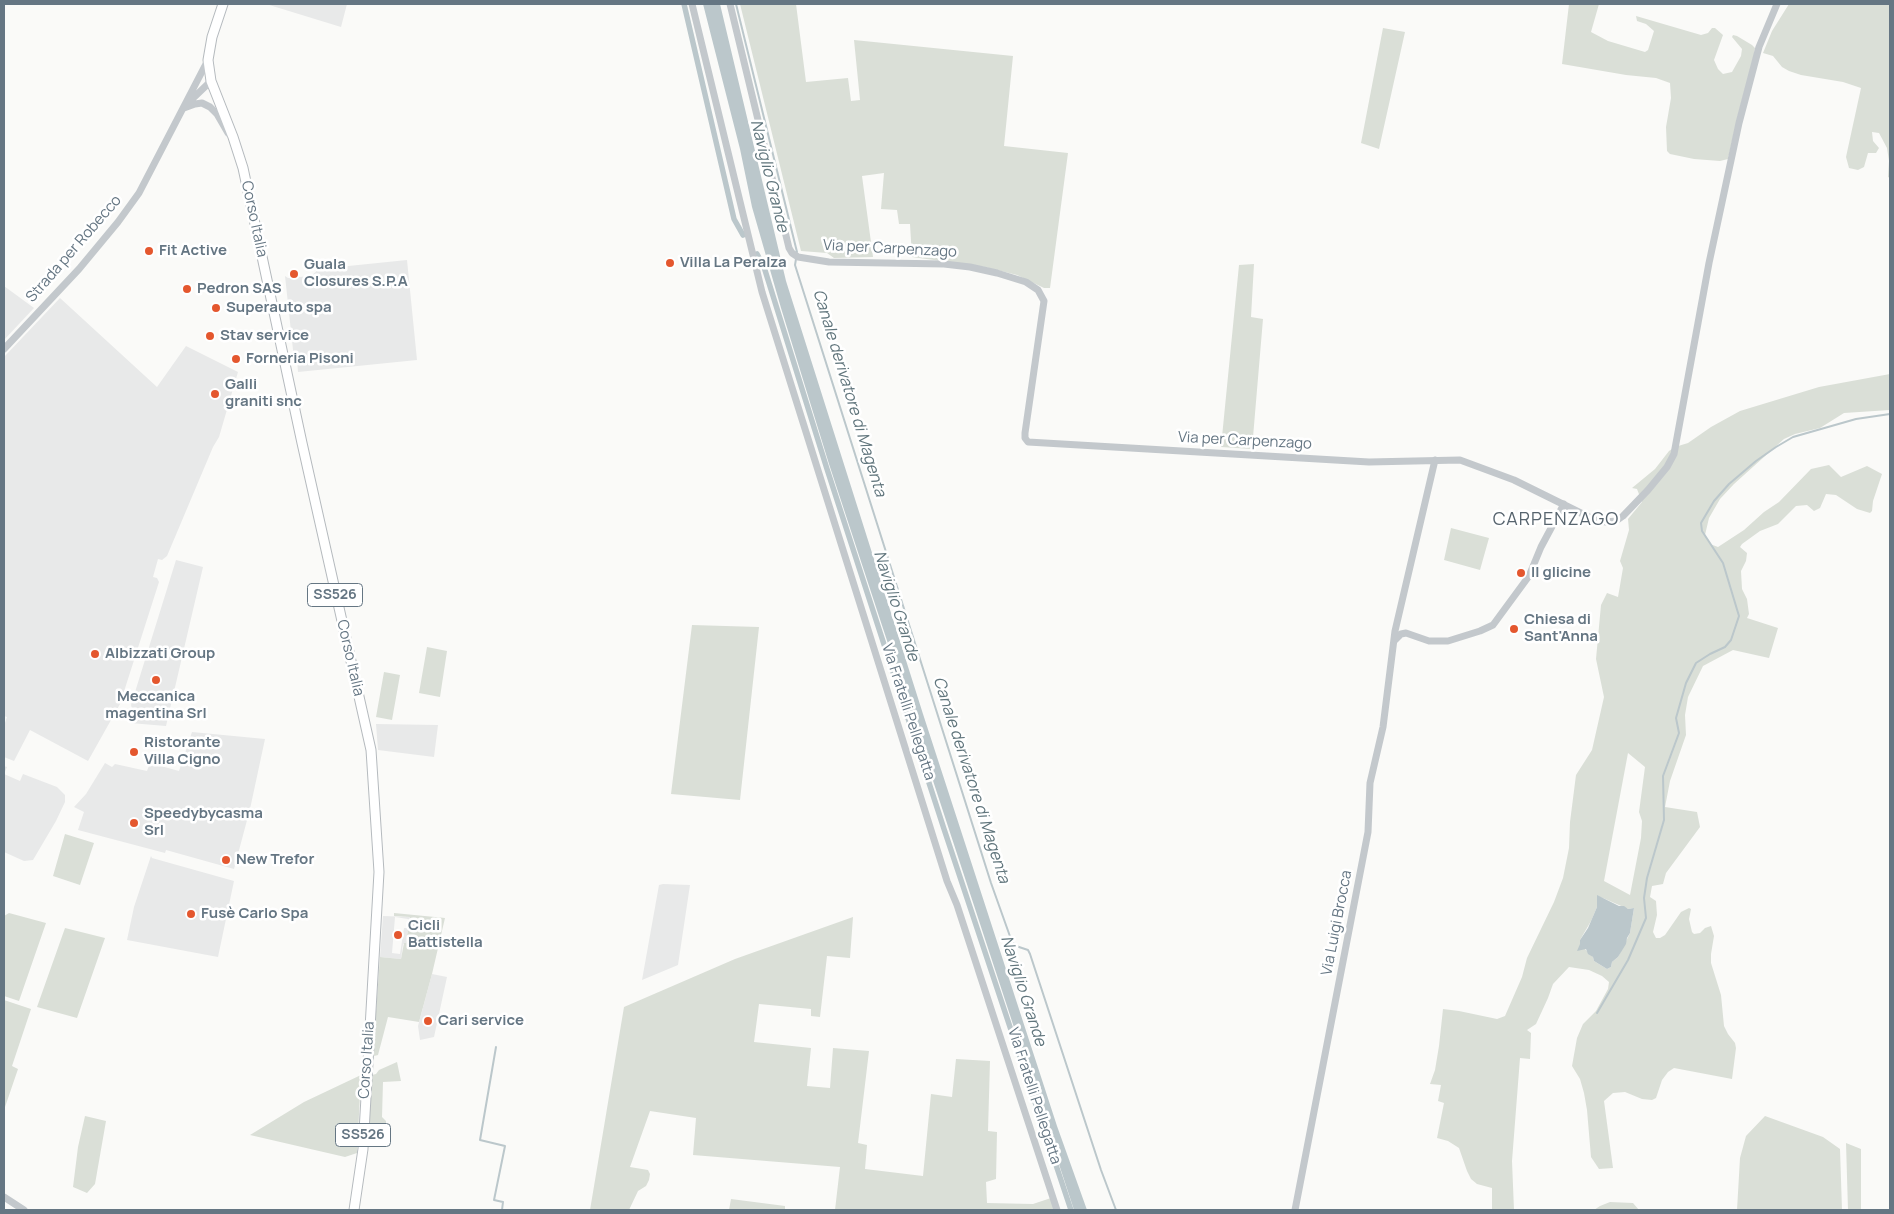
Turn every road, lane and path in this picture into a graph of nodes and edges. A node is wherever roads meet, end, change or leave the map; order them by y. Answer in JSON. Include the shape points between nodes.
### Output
{"nodes":[{"id":1,"x":223,"y":4,"type":"edge"},
{"id":2,"x":692,"y":4,"type":"edge"},
{"id":3,"x":730,"y":4,"type":"edge"},
{"id":4,"x":1777,"y":4,"type":"edge"},
{"id":5,"x":208,"y":60,"type":"junction"},
{"id":6,"x":211,"y":85,"type":"junction"},
{"id":7,"x":195,"y":86,"type":"junction"},
{"id":8,"x":184,"y":108,"type":"junction"},
{"id":9,"x":233,"y":137,"type":"junction"},
{"id":10,"x":4,"y":349,"type":"edge"},
{"id":11,"x":1434,"y":460,"type":"junction"},
{"id":12,"x":1564,"y":504,"type":"junction"},
{"id":13,"x":1397,"y":623,"type":"junction"},
{"id":14,"x":1404,"y":633,"type":"junction"},
{"id":15,"x":1395,"y":640,"type":"junction"},
{"id":16,"x":4,"y":1197,"type":"edge"},
{"id":17,"x":24,"y":1210,"type":"edge"},
{"id":18,"x":354,"y":1210,"type":"edge"},
{"id":19,"x":1057,"y":1210,"type":"edge"},
{"id":20,"x":1295,"y":1210,"type":"edge"}],
"edges":[{"from":1,"to":5,"type":"main road","number":"SS526"},
{"from":2,"to":19,"type":"street","name":"Via Fratelli Pellegatta","via":[[762,292],[947,881]]},
{"from":3,"to":11,"type":"street","name":"Via per Carpenzago","via":[[789,248],[795,255],[829,262],[970,267],[1026,282],[1038,290],[1044,301],[1025,433],[1028,442],[1369,462]]},
{"from":4,"to":12,"type":"street","via":[[1759,48],[1738,123],[1674,454],[1654,483],[1616,521],[1599,522]]},
{"from":5,"to":6,"type":"main road","name":"Corso Italia","number":"SS526"},
{"from":5,"to":7,"type":"street","name":"Strada per Robecco"},
{"from":6,"to":7,"type":"street"},
{"from":6,"to":8,"type":"street","name":"Strada per Robecco"},
{"from":6,"to":9,"type":"main road","name":"Corso Italia","number":"SS526"},
{"from":7,"to":8,"type":"street","name":"Strada per Robecco"},
{"from":8,"to":9,"type":"street","via":[[202,103],[210,107]]},
{"from":8,"to":10,"type":"street","name":"Strada per Robecco","via":[[139,193],[118,222]]},
{"from":9,"to":18,"type":"main road","name":"Corso Italia","number":"SS526","via":[[245,177],[371,750],[379,872],[363,1149]]},
{"from":11,"to":12,"type":"street","via":[[1465,460]]},
{"from":11,"to":13,"type":"street","name":"Via Luigi Brocca"},
{"from":12,"to":14,"type":"street","via":[[1529,576],[1493,624],[1470,635],[1439,642]]},
{"from":13,"to":14,"type":"street"},
{"from":13,"to":15,"type":"street","name":"Via Luigi Brocca"},
{"from":14,"to":15,"type":"street"},
{"from":15,"to":20,"type":"street","name":"Via Luigi Brocca","via":[[1383,727],[1370,783],[1368,832]]},
{"from":16,"to":17,"type":"street"}]}
